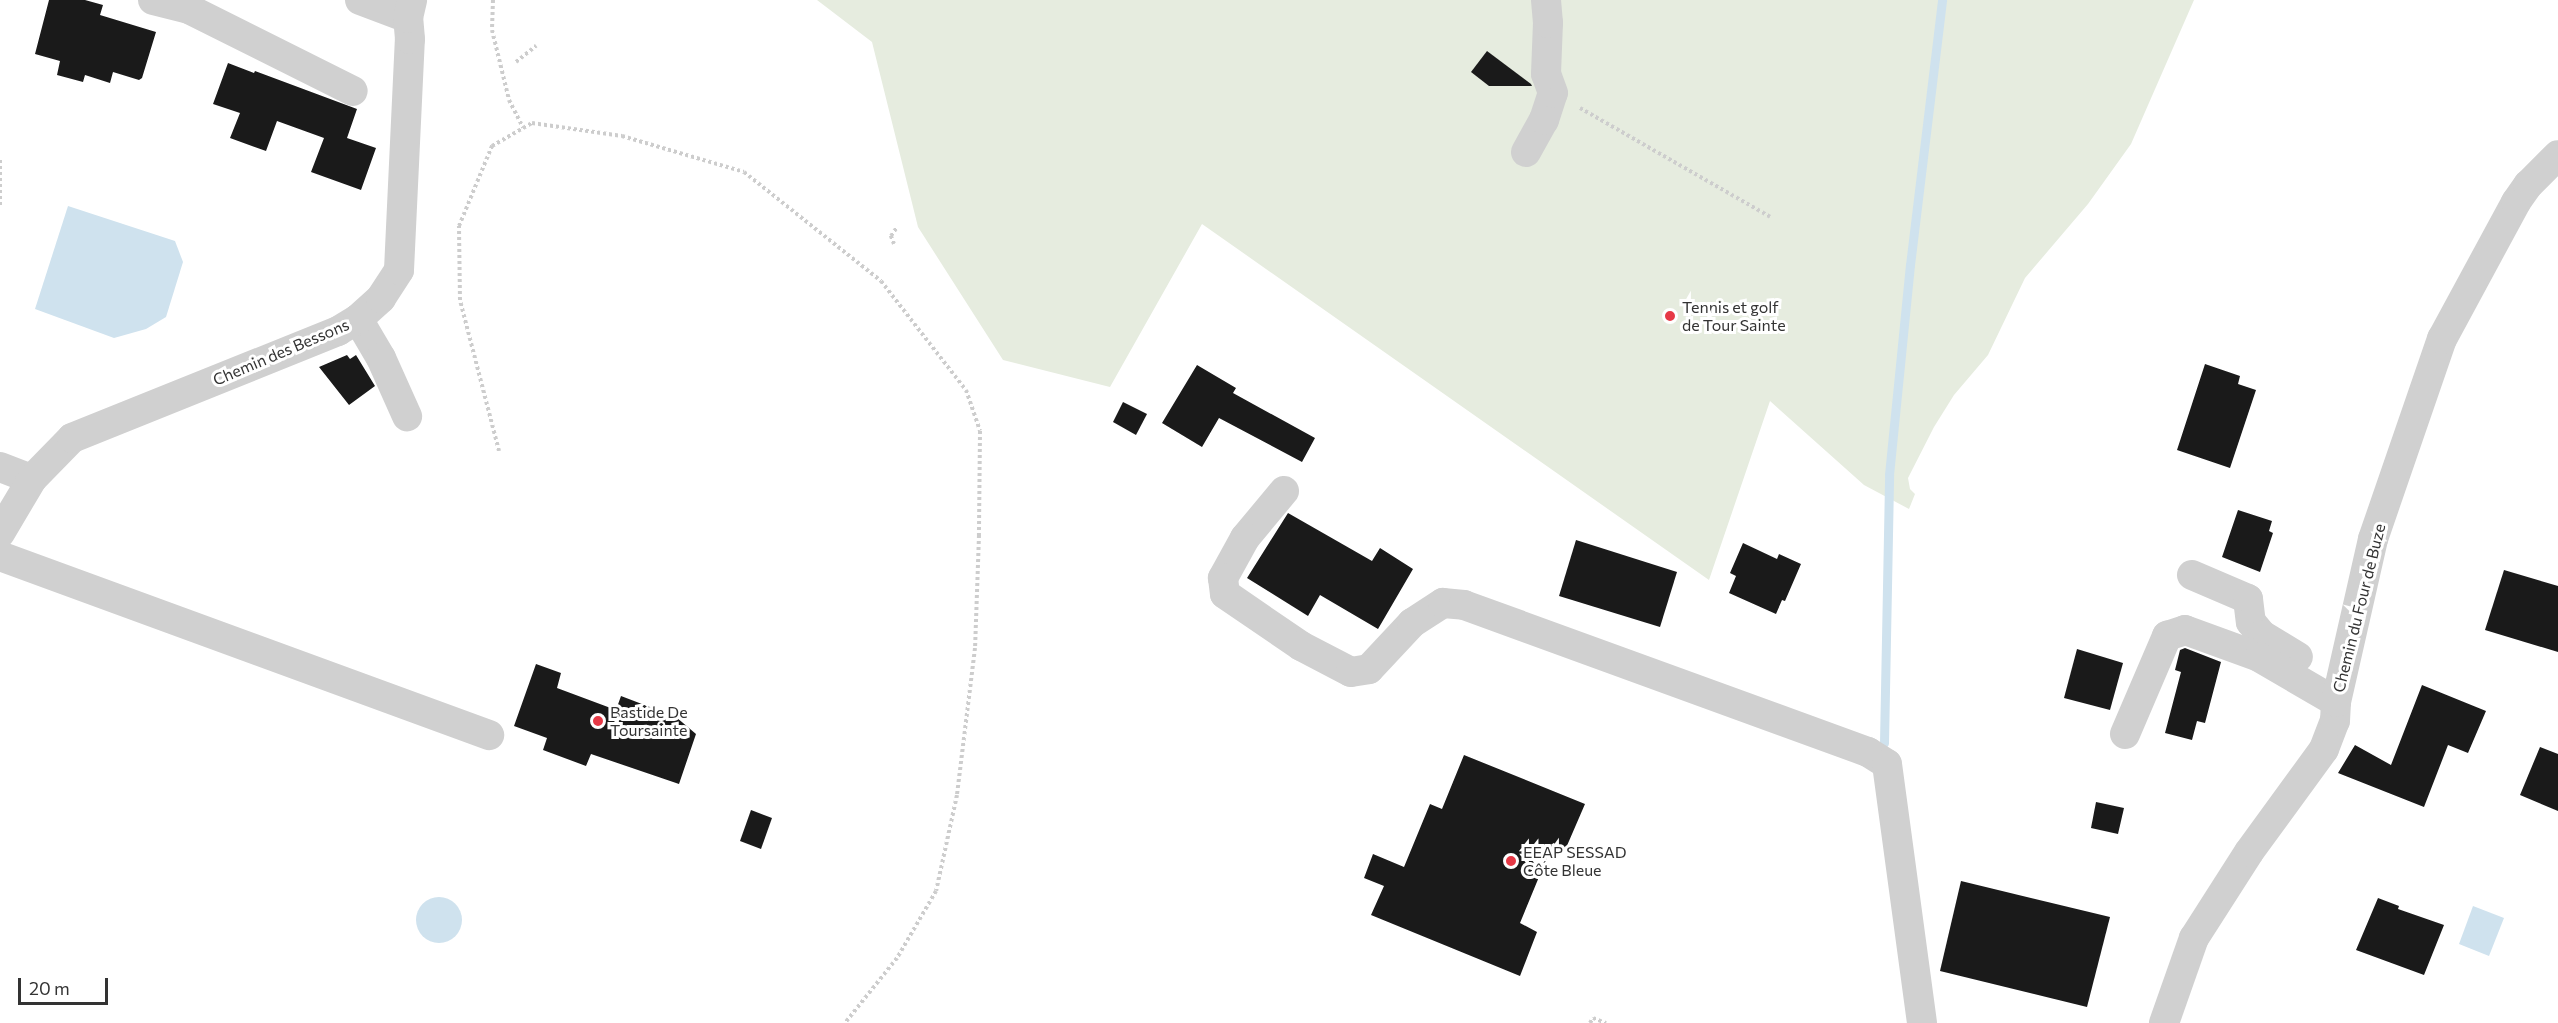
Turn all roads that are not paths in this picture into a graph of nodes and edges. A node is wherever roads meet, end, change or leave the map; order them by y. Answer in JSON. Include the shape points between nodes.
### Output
{"nodes":[{"id":1,"x":153,"y":0,"type":"edge"},
{"id":2,"x":360,"y":0,"type":"edge"},
{"id":3,"x":1546,"y":0,"type":"edge"},
{"id":4,"x":410,"y":9,"type":"edge"},
{"id":5,"x":353,"y":91,"type":"dead end"},
{"id":6,"x":1526,"y":152,"type":"dead end"},
{"id":7,"x":2558,"y":155,"type":"edge"},
{"id":8,"x":358,"y":319,"type":"junction"},
{"id":9,"x":407,"y":416,"type":"dead end"},
{"id":10,"x":0,"y":467,"type":"edge"},
{"id":11,"x":32,"y":479,"type":"junction"},
{"id":12,"x":1284,"y":491,"type":"dead end"},
{"id":13,"x":0,"y":533,"type":"edge"},
{"id":14,"x":0,"y":556,"type":"edge"},
{"id":15,"x":2192,"y":575,"type":"dead end"},
{"id":16,"x":2338,"y":693,"type":"junction"},
{"id":17,"x":2125,"y":734,"type":"dead end"},
{"id":18,"x":489,"y":735,"type":"dead end"},
{"id":19,"x":1922,"y":1023,"type":"edge"},
{"id":20,"x":2164,"y":1023,"type":"edge"}],
"edges":[{"from":1,"to":5,"type":"street","via":[[189,9]]},
{"from":2,"to":4,"type":"street"},
{"from":3,"to":6,"type":"street","via":[[1546,74],[1553,93],[1544,120]]},
{"from":4,"to":8,"type":"street","name":"Chemin des Bessons","via":[[399,270],[381,298]]},
{"from":7,"to":16,"type":"street","name":"Chemin du Four de Buze","via":[[2516,202],[2442,339],[2373,539]]},
{"from":8,"to":9,"type":"street"},
{"from":8,"to":11,"type":"street","name":"Chemin des Bessons","via":[[338,331],[72,438]]},
{"from":10,"to":11,"type":"street"},
{"from":11,"to":13,"type":"street","name":"Chemin des Bessons"},
{"from":12,"to":19,"type":"street","via":[[1245,538],[1223,578],[1225,594],[1301,646],[1351,672],[1369,669],[1412,623],[1443,603],[1464,605],[1869,752],[1887,764]]},
{"from":14,"to":18,"type":"street"},
{"from":15,"to":16,"type":"street","via":[[2248,598],[2251,622],[2262,635]]},
{"from":16,"to":17,"type":"street","via":[[2259,657],[2185,630],[2167,636]]},
{"from":16,"to":20,"type":"street","name":"Chemin du Four de Buze","via":[[2335,721],[2324,749],[2249,852],[2194,938]]}]}
